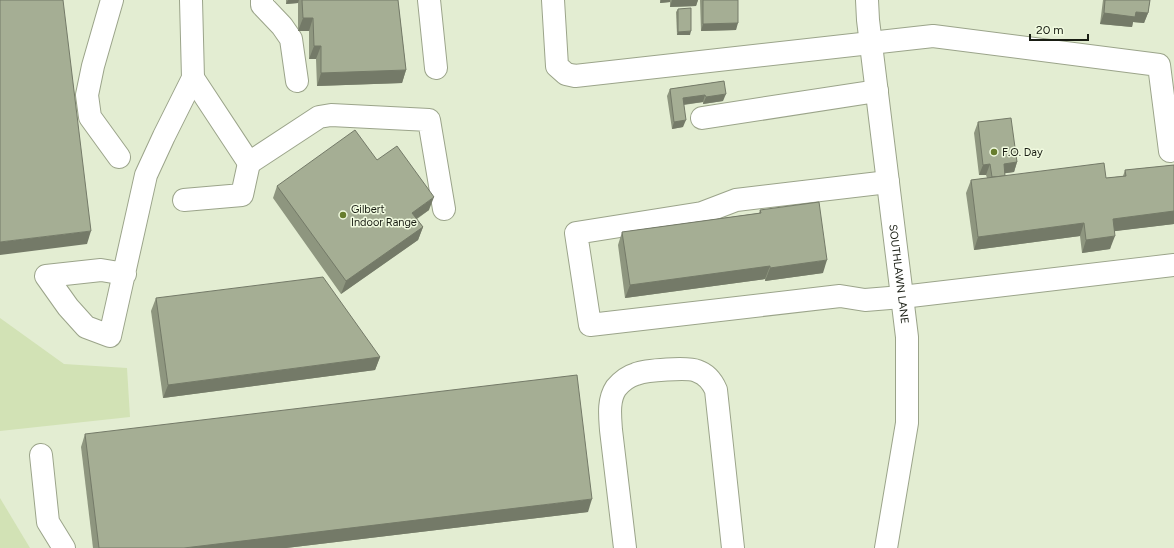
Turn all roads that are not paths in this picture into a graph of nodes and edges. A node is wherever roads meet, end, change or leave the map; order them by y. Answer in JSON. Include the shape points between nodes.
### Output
{"nodes":[{"id":1,"x":112,"y":0,"type":"edge"},
{"id":2,"x":191,"y":0,"type":"edge"},
{"id":3,"x":262,"y":0,"type":"edge"},
{"id":4,"x":429,"y":0,"type":"edge"},
{"id":5,"x":553,"y":0,"type":"edge"},
{"id":6,"x":867,"y":0,"type":"edge"},
{"id":7,"x":871,"y":42,"type":"junction"},
{"id":8,"x":1167,"y":66,"type":"edge"},
{"id":9,"x":436,"y":68,"type":"dead end"},
{"id":10,"x":193,"y":78,"type":"junction"},
{"id":11,"x":298,"y":81,"type":"dead end"},
{"id":12,"x":877,"y":92,"type":"junction"},
{"id":13,"x":702,"y":118,"type":"dead end"},
{"id":14,"x":1170,"y":151,"type":"dead end"},
{"id":15,"x":118,"y":157,"type":"dead end"},
{"id":16,"x":250,"y":163,"type":"junction"},
{"id":17,"x":888,"y":182,"type":"junction"},
{"id":18,"x":184,"y":200,"type":"dead end"},
{"id":19,"x":444,"y":209,"type":"dead end"},
{"id":20,"x":1174,"y":265,"type":"edge"},
{"id":21,"x":125,"y":274,"type":"dead end"},
{"id":22,"x":902,"y":297,"type":"junction"},
{"id":23,"x":41,"y":455,"type":"dead end"},
{"id":24,"x":64,"y":548,"type":"edge"},
{"id":25,"x":625,"y":548,"type":"edge"},
{"id":26,"x":733,"y":548,"type":"edge"},
{"id":27,"x":886,"y":548,"type":"edge"}],
"edges":[{"from":1,"to":15,"type":"street","via":[[92,66],[87,95],[90,117]]},
{"from":2,"to":10,"type":"street"},
{"from":3,"to":11,"type":"street","via":[[262,5],[291,39]]},
{"from":4,"to":9,"type":"street"},
{"from":5,"to":7,"type":"street","via":[[556,66],[566,74],[575,76]]},
{"from":6,"to":7,"type":"street","name":"SOUTHLAWN LANE"},
{"from":7,"to":8,"type":"street","via":[[933,36]]},
{"from":7,"to":12,"type":"street","name":"SOUTHLAWN LANE"},
{"from":8,"to":14,"type":"street"},
{"from":10,"to":16,"type":"street"},
{"from":10,"to":21,"type":"street","via":[[146,175]]},
{"from":12,"to":13,"type":"street"},
{"from":12,"to":17,"type":"street","name":"SOUTHLAWN LANE"},
{"from":16,"to":18,"type":"street","via":[[242,194]]},
{"from":16,"to":19,"type":"street","via":[[319,117],[331,115],[429,120]]},
{"from":17,"to":22,"type":"street","name":"SOUTHLAWN LANE"},
{"from":17,"to":22,"type":"street","via":[[736,200],[702,213],[576,233],[590,325],[840,296],[865,300]]},
{"from":20,"to":22,"type":"street"},
{"from":22,"to":27,"type":"street","name":"SOUTHLAWN LANE","via":[[907,337],[907,423]]},
{"from":23,"to":24,"type":"street","via":[[48,522]]},
{"from":25,"to":26,"type":"street","via":[[609,413],[612,399],[616,388],[626,378],[637,373],[681,368],[696,370],[707,376],[716,390]]}]}
